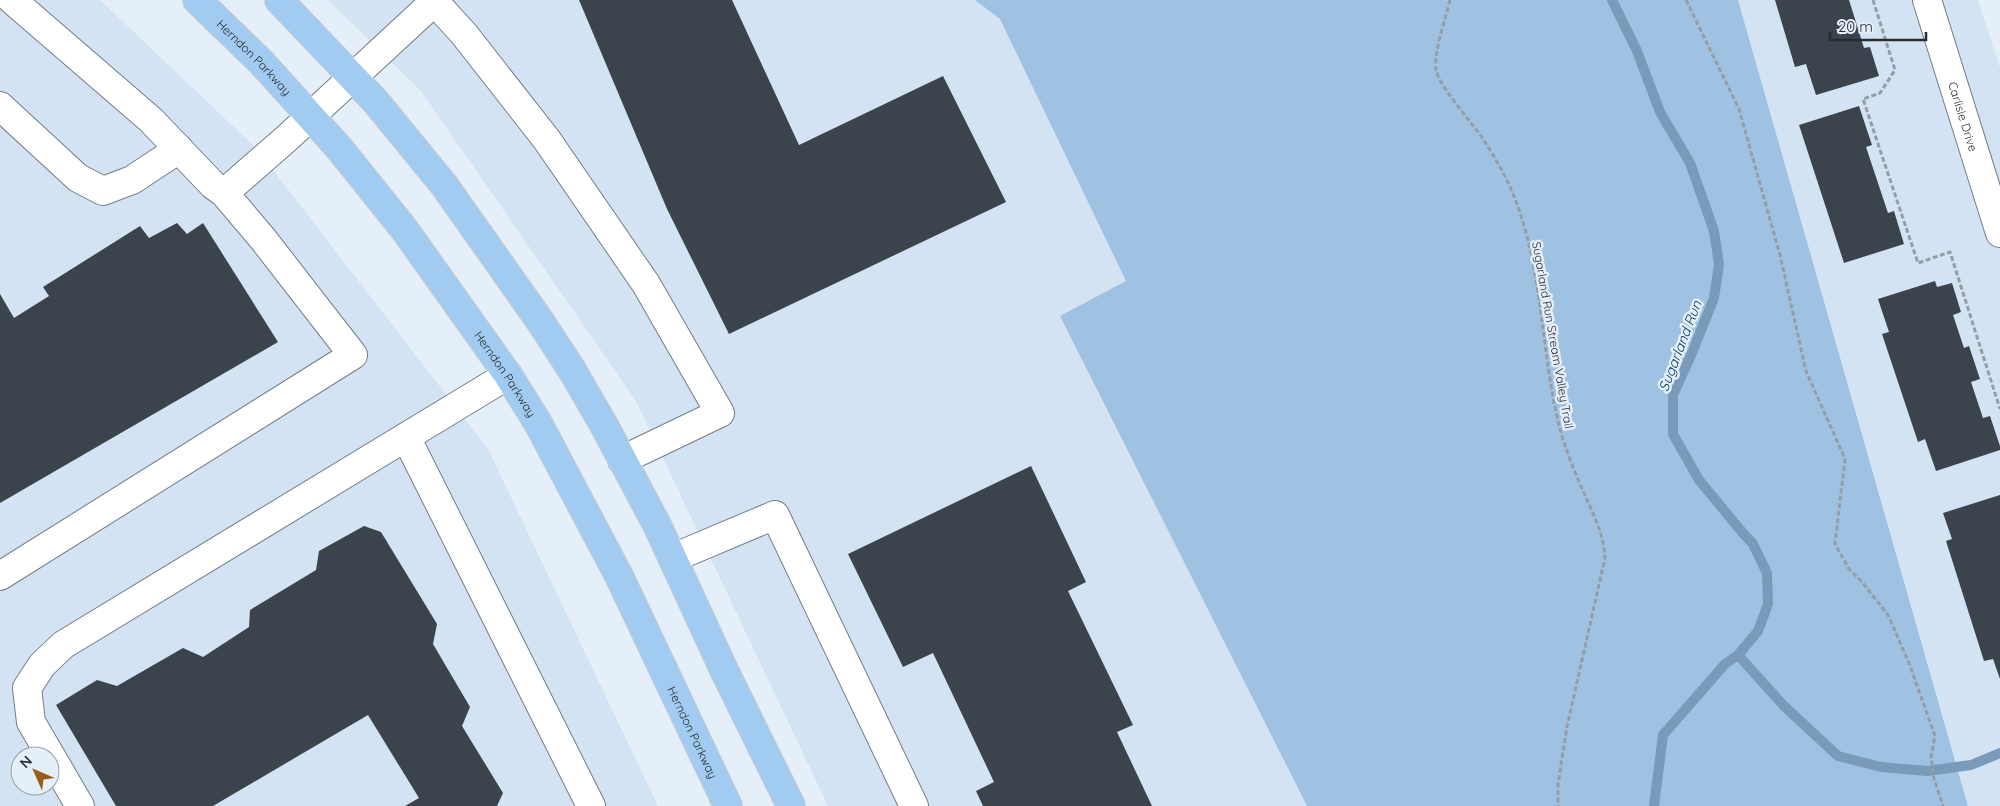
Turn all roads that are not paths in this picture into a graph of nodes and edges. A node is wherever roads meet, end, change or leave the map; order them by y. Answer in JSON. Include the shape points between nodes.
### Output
{"nodes":[{"id":1,"x":12,"y":0,"type":"edge"},
{"id":2,"x":197,"y":0,"type":"edge"},
{"id":3,"x":279,"y":0,"type":"edge"},
{"id":4,"x":1927,"y":0,"type":"edge"},
{"id":5,"x":433,"y":1,"type":"edge"},
{"id":6,"x":352,"y":77,"type":"junction"},
{"id":7,"x":0,"y":106,"type":"edge"},
{"id":8,"x":311,"y":116,"type":"junction"},
{"id":9,"x":179,"y":149,"type":"junction"},
{"id":10,"x":224,"y":193,"type":"junction"},
{"id":11,"x":2000,"y":233,"type":"edge"},
{"id":12,"x":508,"y":375,"type":"junction"},
{"id":13,"x":406,"y":437,"type":"junction"},
{"id":14,"x":622,"y":460,"type":"junction"},
{"id":15,"x":673,"y":558,"type":"junction"},
{"id":16,"x":0,"y":576,"type":"edge"},
{"id":17,"x":80,"y":806,"type":"edge"},
{"id":18,"x":591,"y":806,"type":"edge"},
{"id":19,"x":728,"y":806,"type":"edge"},
{"id":20,"x":791,"y":806,"type":"edge"},
{"id":21,"x":914,"y":806,"type":"edge"}],
"edges":[{"from":1,"to":9,"type":"street","via":[[151,120]]},
{"from":2,"to":8,"type":"main road","name":"Herndon Parkway"},
{"from":3,"to":6,"type":"main road"},
{"from":4,"to":11,"type":"street","name":"Carlisle Drive"},
{"from":5,"to":6,"type":"street"},
{"from":5,"to":14,"type":"street","via":[[464,34],[558,156],[646,284],[720,413]]},
{"from":6,"to":8,"type":"street"},
{"from":6,"to":14,"type":"main road","via":[[444,184],[572,370]]},
{"from":7,"to":9,"type":"street","via":[[78,178],[103,191],[132,180]]},
{"from":8,"to":10,"type":"street"},
{"from":8,"to":12,"type":"main road","name":"Herndon Parkway","via":[[404,229]]},
{"from":9,"to":10,"type":"street"},
{"from":10,"to":16,"type":"street","via":[[353,355]]},
{"from":12,"to":13,"type":"street"},
{"from":12,"to":19,"type":"main road","name":"Herndon Parkway","via":[[538,423],[619,576]]},
{"from":13,"to":17,"type":"street","via":[[62,644],[42,665],[27,688],[31,722]]},
{"from":13,"to":18,"type":"street"},
{"from":14,"to":15,"type":"main road"},
{"from":15,"to":20,"type":"main road"},
{"from":15,"to":21,"type":"street","via":[[775,515]]}]}
